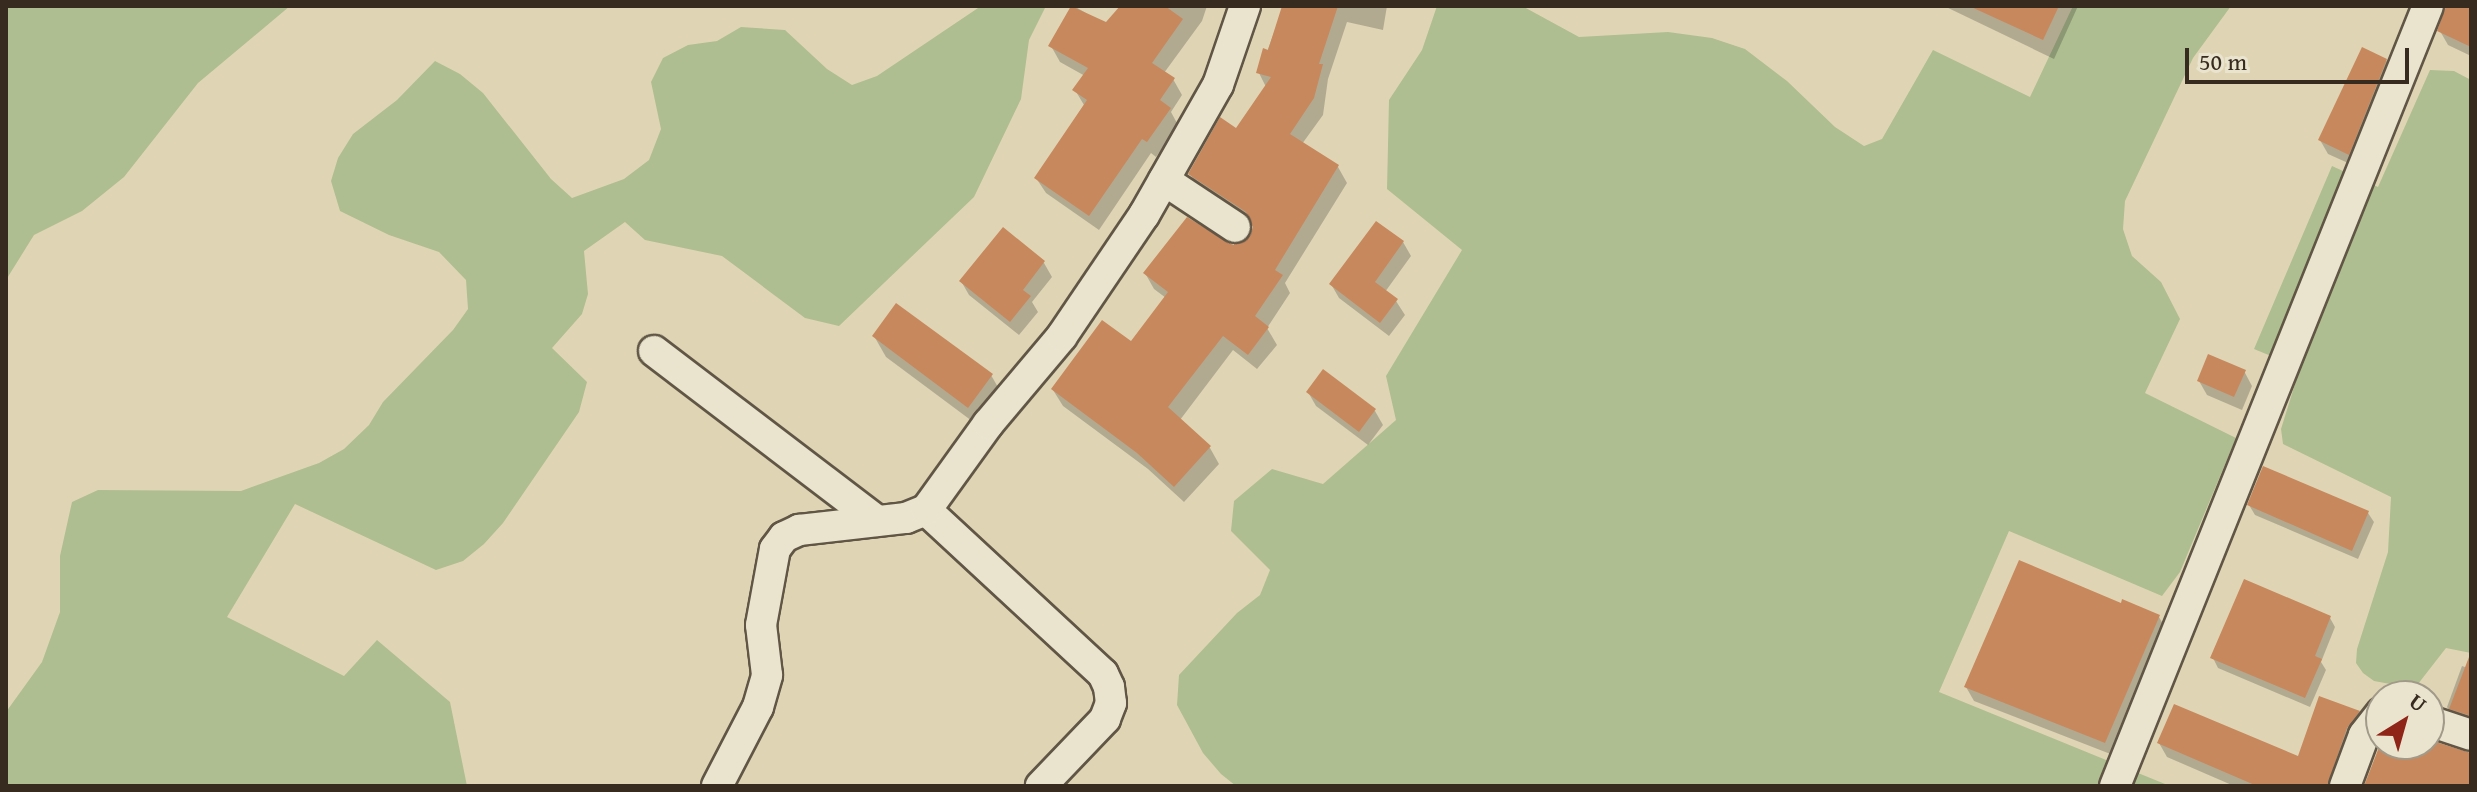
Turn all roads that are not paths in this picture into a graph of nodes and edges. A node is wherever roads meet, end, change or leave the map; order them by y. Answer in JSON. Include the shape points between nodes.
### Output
{"nodes":[{"id":1,"x":1245,"y":6,"type":"edge"},
{"id":2,"x":2428,"y":6,"type":"edge"},
{"id":3,"x":1164,"y":180,"type":"junction"},
{"id":4,"x":1235,"y":227,"type":"dead end"},
{"id":5,"x":654,"y":351,"type":"dead end"},
{"id":6,"x":926,"y":510,"type":"junction"},
{"id":7,"x":877,"y":521,"type":"junction"},
{"id":8,"x":2445,"y":726,"type":"edge"},
{"id":9,"x":2365,"y":734,"type":"edge"},
{"id":10,"x":2471,"y":735,"type":"edge"},
{"id":11,"x":717,"y":786,"type":"edge"},
{"id":12,"x":1041,"y":786,"type":"edge"},
{"id":13,"x":2115,"y":786,"type":"edge"},
{"id":14,"x":2345,"y":786,"type":"edge"}],
"edges":[{"from":1,"to":3,"type":"street","via":[[1218,85]]},
{"from":2,"to":13,"type":"street"},
{"from":3,"to":4,"type":"street"},
{"from":3,"to":6,"type":"street","via":[[1062,336],[988,424]]},
{"from":5,"to":7,"type":"street"},
{"from":6,"to":7,"type":"street"},
{"from":6,"to":12,"type":"street","via":[[1103,674],[1109,687],[1105,719]]},
{"from":7,"to":11,"type":"street","via":[[799,530],[775,549],[761,625],[767,675],[758,707]]},
{"from":8,"to":10,"type":"street"},
{"from":9,"to":14,"type":"street"}]}
